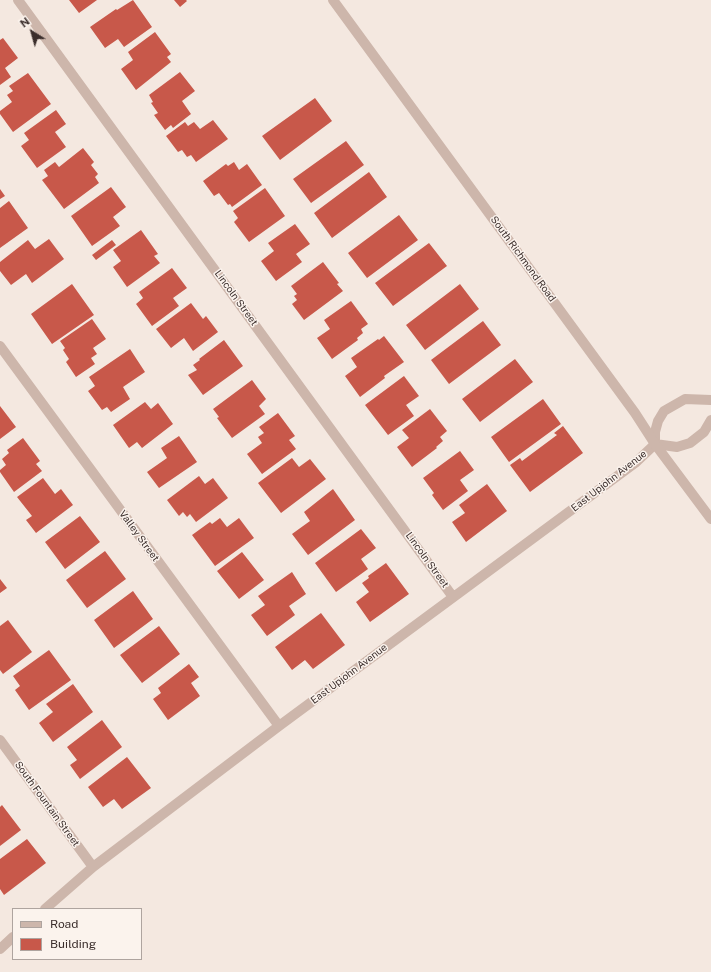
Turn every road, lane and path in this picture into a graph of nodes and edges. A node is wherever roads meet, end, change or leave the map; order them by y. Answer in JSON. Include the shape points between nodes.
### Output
{"nodes":[{"id":1,"x":18,"y":0,"type":"edge"},
{"id":2,"x":333,"y":0,"type":"edge"},
{"id":3,"x":0,"y":346,"type":"edge"},
{"id":4,"x":711,"y":400,"type":"edge"},
{"id":5,"x":711,"y":420,"type":"edge"},
{"id":6,"x":655,"y":444,"type":"junction"},
{"id":7,"x":711,"y":519,"type":"edge"},
{"id":8,"x":453,"y":597,"type":"junction"},
{"id":9,"x":279,"y":726,"type":"junction"},
{"id":10,"x":0,"y":740,"type":"edge"},
{"id":11,"x":93,"y":867,"type":"junction"},
{"id":12,"x":46,"y":908,"type":"edge"},
{"id":13,"x":12,"y":938,"type":"edge"},
{"id":14,"x":0,"y":949,"type":"edge"}],
"edges":[{"from":1,"to":8,"type":"street","name":"Lincoln Street"},
{"from":2,"to":6,"type":"street","name":"South Richmond Road","via":[[635,413]]},
{"from":3,"to":9,"type":"street","name":"Valley Street"},
{"from":4,"to":6,"type":"street","via":[[685,399],[664,411],[655,432]]},
{"from":5,"to":6,"type":"street","via":[[698,438],[684,446]]},
{"from":6,"to":7,"type":"street","name":"South Richmond Road"},
{"from":6,"to":8,"type":"street","name":"East Upjohn Avenue","via":[[635,463]]},
{"from":8,"to":9,"type":"street","name":"East Upjohn Avenue"},
{"from":9,"to":11,"type":"street","name":"East Upjohn Avenue"},
{"from":10,"to":11,"type":"street","name":"South Fountain Street"},
{"from":11,"to":12,"type":"street","name":"East Upjohn Avenue"},
{"from":13,"to":14,"type":"street"}]}
